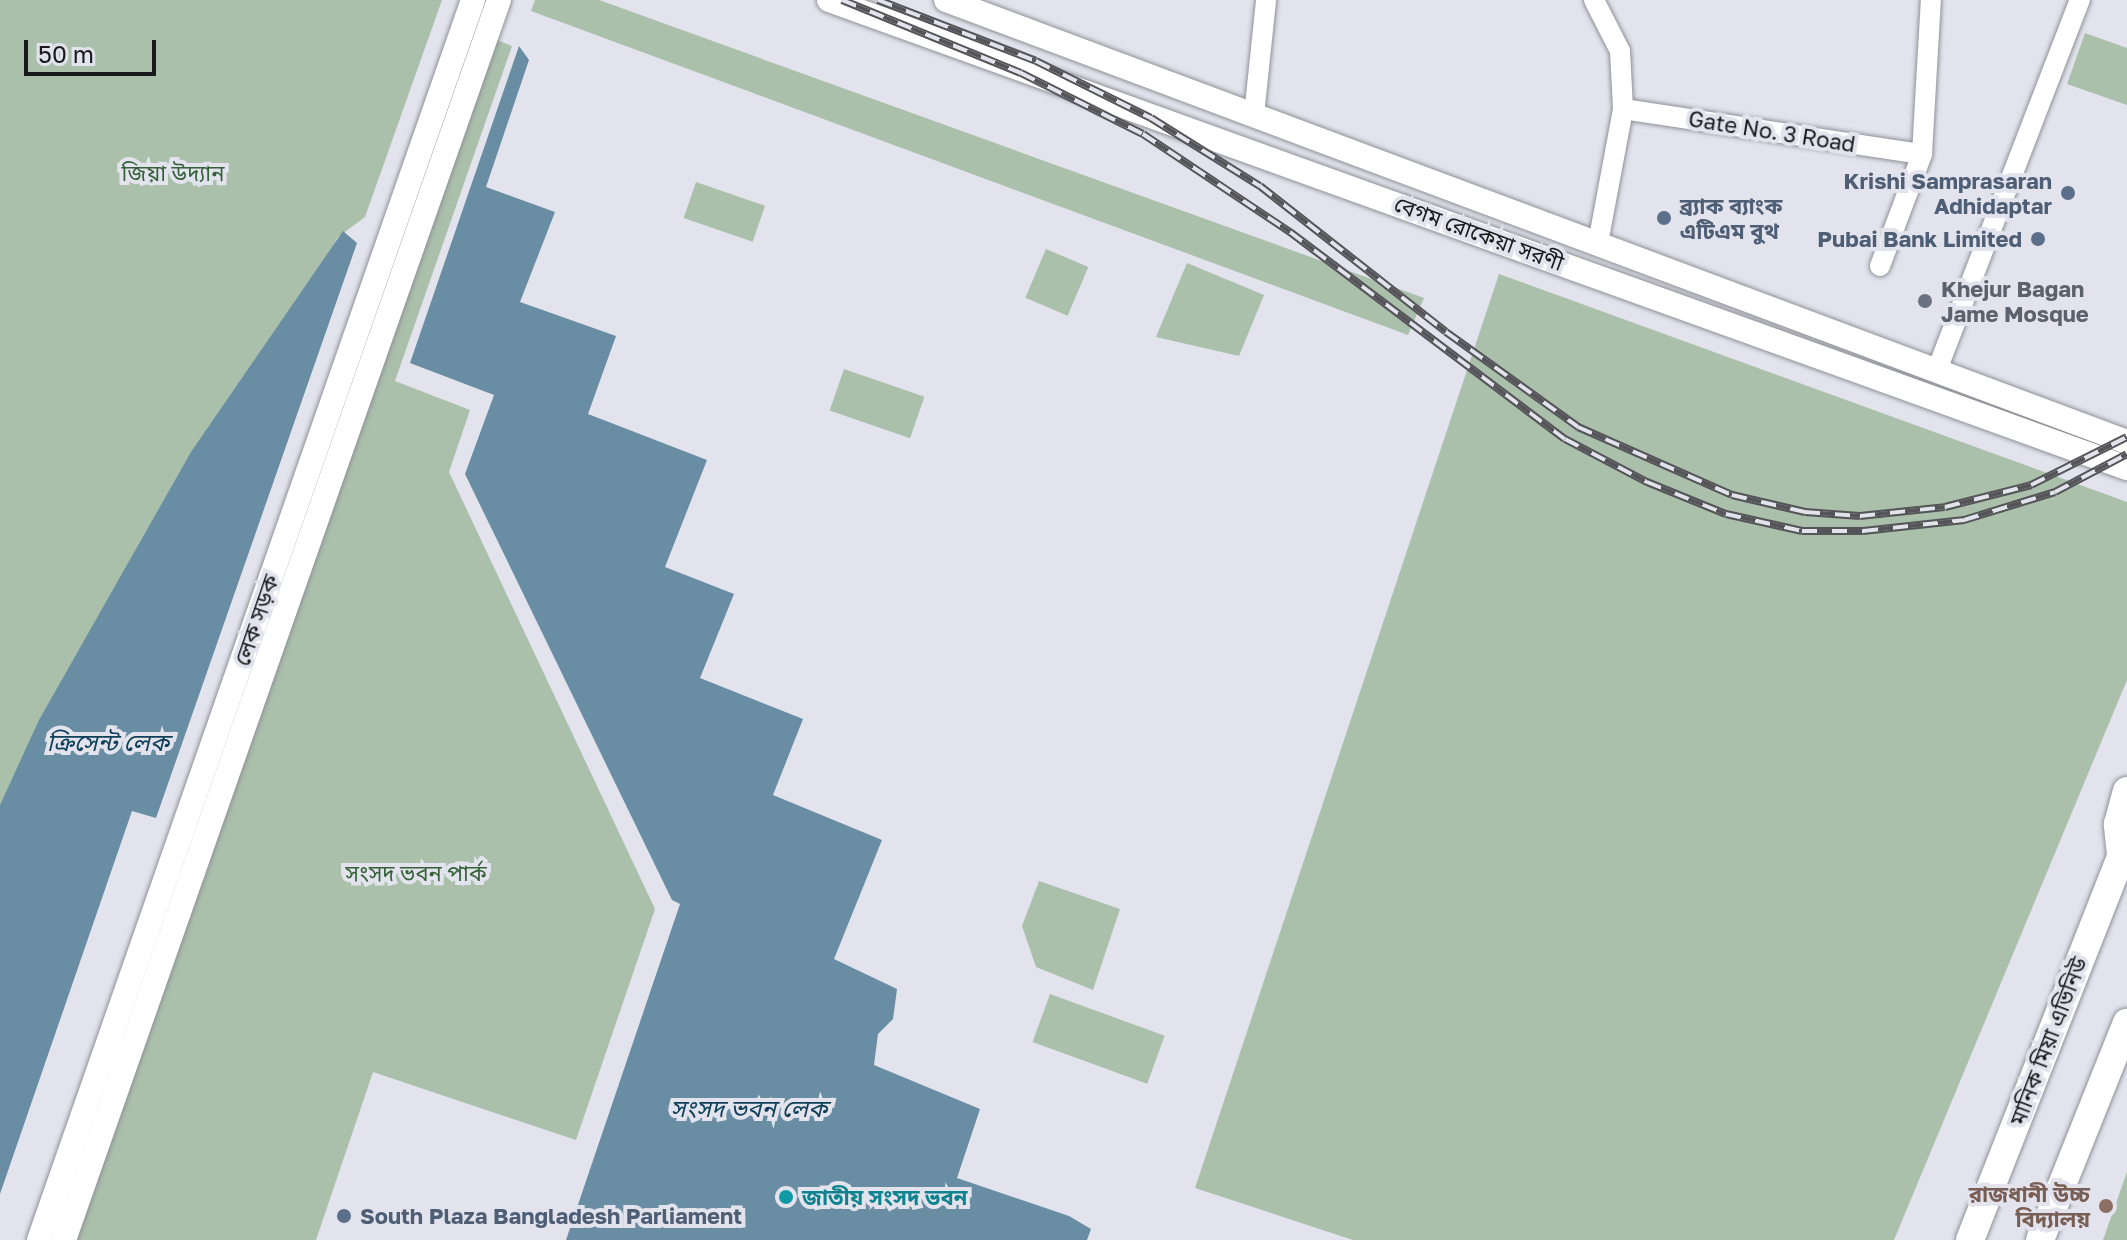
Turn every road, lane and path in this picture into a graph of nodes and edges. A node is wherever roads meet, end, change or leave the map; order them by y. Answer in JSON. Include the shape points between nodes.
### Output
{"nodes":[{"id":1,"x":473,"y":0,"type":"edge"},
{"id":2,"x":499,"y":0,"type":"edge"},
{"id":3,"x":829,"y":0,"type":"edge"},
{"id":4,"x":946,"y":0,"type":"edge"},
{"id":5,"x":1266,"y":0,"type":"edge"},
{"id":6,"x":1594,"y":0,"type":"edge"},
{"id":7,"x":1931,"y":0,"type":"edge"},
{"id":8,"x":2080,"y":0,"type":"edge"},
{"id":9,"x":1623,"y":109,"type":"junction"},
{"id":10,"x":1254,"y":115,"type":"junction"},
{"id":11,"x":1922,"y":154,"type":"junction"},
{"id":12,"x":1598,"y":243,"type":"junction"},
{"id":13,"x":1880,"y":266,"type":"dead end"},
{"id":14,"x":1937,"y":370,"type":"junction"},
{"id":15,"x":2127,"y":442,"type":"edge"},
{"id":16,"x":2127,"y":468,"type":"edge"},
{"id":17,"x":2127,"y":791,"type":"edge"},
{"id":18,"x":2124,"y":849,"type":"edge"},
{"id":19,"x":2127,"y":1023,"type":"edge"},
{"id":20,"x":39,"y":1240,"type":"edge"},
{"id":21,"x":64,"y":1240,"type":"edge"},
{"id":22,"x":1970,"y":1240,"type":"edge"},
{"id":23,"x":2040,"y":1240,"type":"edge"}],
"edges":[{"from":1,"to":20,"type":"main road","name":"লেক সড়ক"},
{"from":2,"to":21,"type":"main road"},
{"from":3,"to":16,"type":"main road","name":"বেগম রোকেয়া সরণী"},
{"from":4,"to":10,"type":"main road","name":"বেগম রোকেয়া সরণী"},
{"from":5,"to":10,"type":"street"},
{"from":6,"to":9,"type":"street","via":[[1620,51]]},
{"from":7,"to":11,"type":"street"},
{"from":8,"to":14,"type":"street"},
{"from":9,"to":11,"type":"street","name":"Gate No. 3 Road"},
{"from":9,"to":12,"type":"street"},
{"from":10,"to":12,"type":"main road","name":"বেগম রোকেয়া সরণী"},
{"from":11,"to":13,"type":"street"},
{"from":12,"to":14,"type":"main road","name":"বেগম রোকেয়া সরণী"},
{"from":14,"to":15,"type":"main road","name":"বেগম রোকেয়া সরণী"},
{"from":17,"to":18,"type":"highway","via":[[2118,824]]},
{"from":18,"to":22,"type":"highway","name":"মানিক মিয়া এভিনিউ"},
{"from":19,"to":23,"type":"highway"}]}
